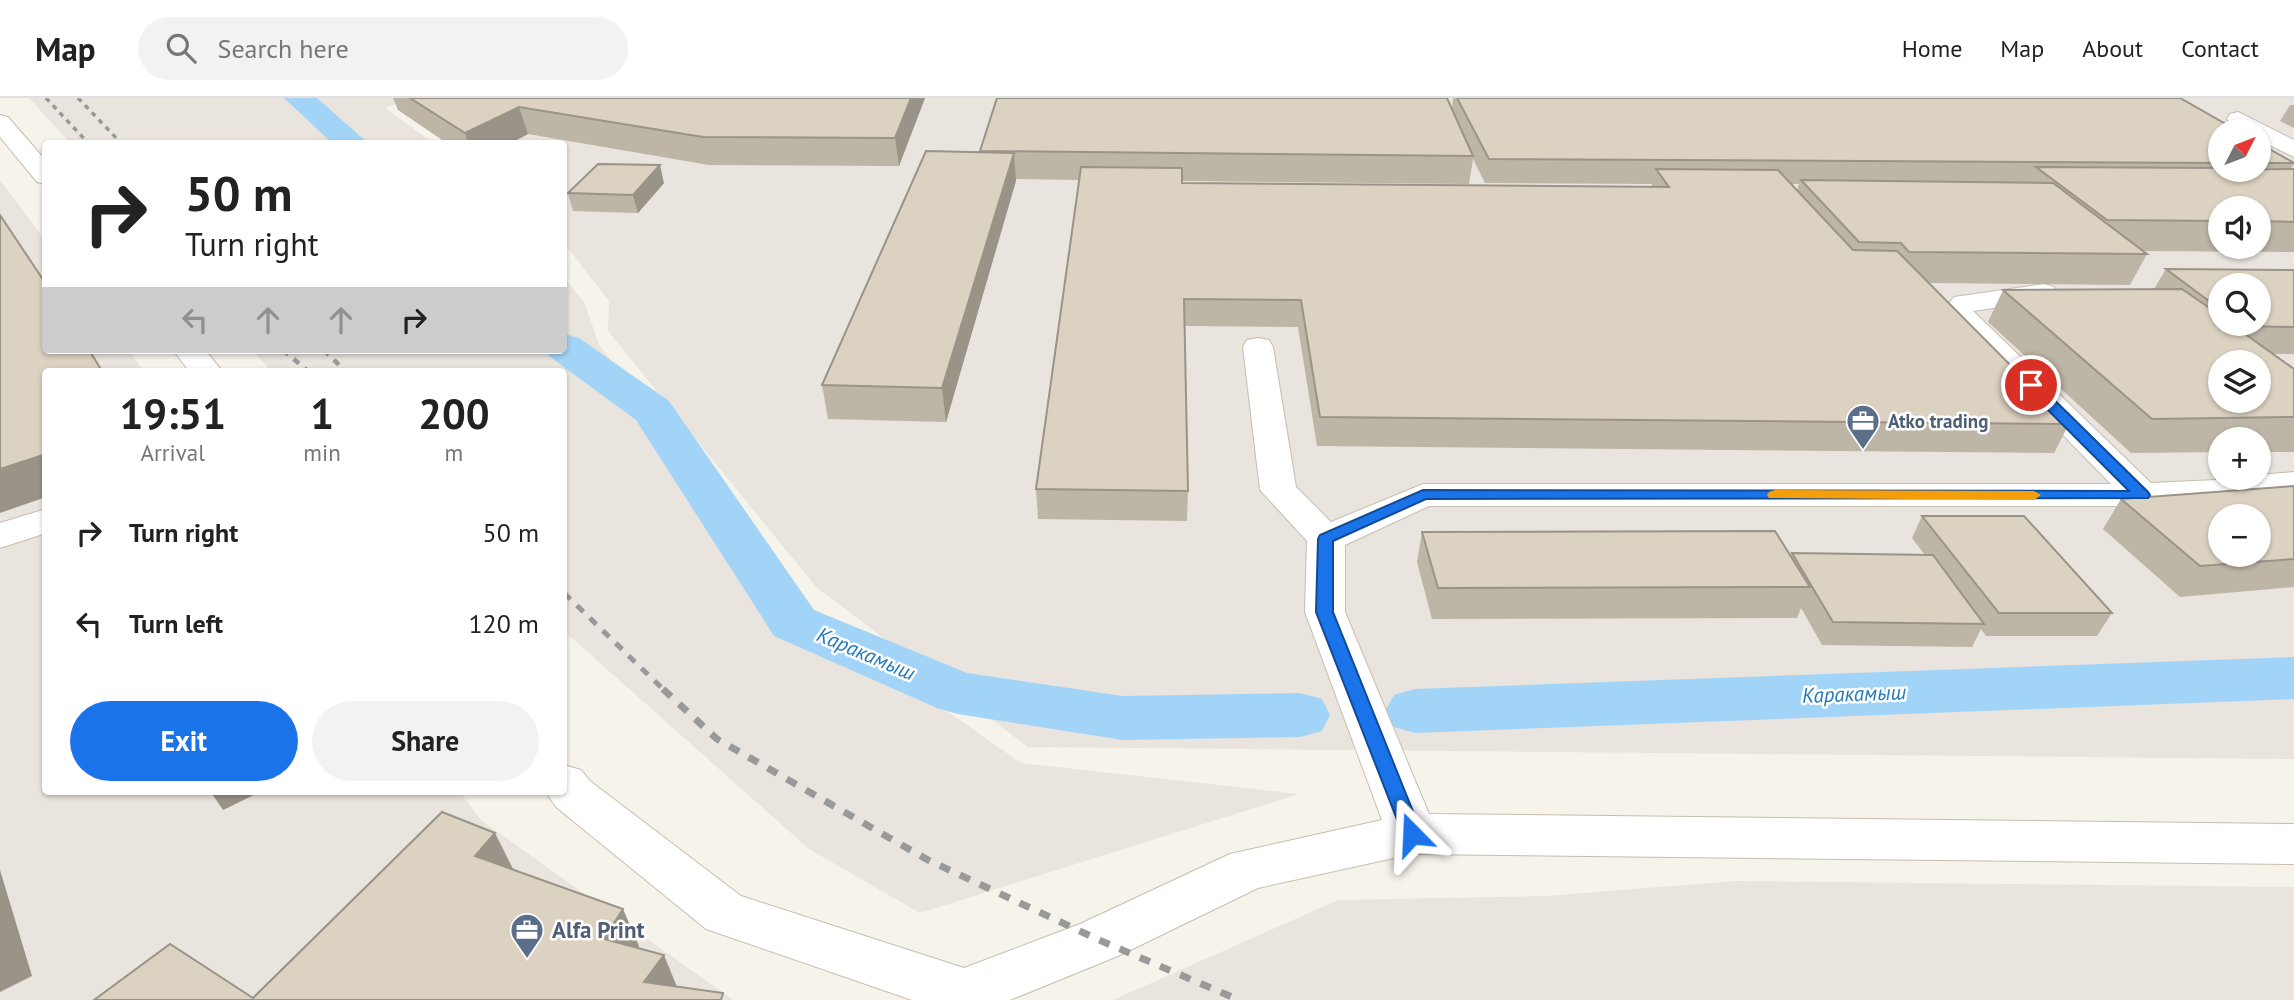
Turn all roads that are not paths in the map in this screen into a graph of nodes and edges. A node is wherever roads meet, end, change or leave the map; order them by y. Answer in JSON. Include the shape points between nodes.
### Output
{"nodes":[{"id":1,"x":0,"y":122,"type":"edge"},
{"id":2,"x":2272,"y":138,"type":"edge"},
{"id":3,"x":2294,"y":150,"type":"edge"},
{"id":4,"x":42,"y":172,"type":"edge"},
{"id":5,"x":2044,"y":293,"type":"edge"},
{"id":6,"x":1258,"y":347,"type":"dead end"},
{"id":7,"x":191,"y":354,"type":"edge"},
{"id":8,"x":203,"y":368,"type":"edge"},
{"id":9,"x":2294,"y":484,"type":"edge"},
{"id":10,"x":2142,"y":495,"type":"junction"},
{"id":11,"x":42,"y":521,"type":"edge"},
{"id":12,"x":0,"y":536,"type":"edge"},
{"id":13,"x":1326,"y":539,"type":"junction"},
{"id":14,"x":567,"y":787,"type":"edge"},
{"id":15,"x":1412,"y":834,"type":"junction"},
{"id":16,"x":2294,"y":844,"type":"edge"}],
"edges":[{"from":1,"to":4,"type":"street"},
{"from":2,"to":3,"type":"street"},
{"from":5,"to":10,"type":"street","via":[[1964,303],[1957,312]]},
{"from":6,"to":13,"type":"street","via":[[1278,490]]},
{"from":7,"to":8,"type":"street"},
{"from":9,"to":10,"type":"street"},
{"from":10,"to":13,"type":"street","via":[[1423,495]]},
{"from":11,"to":12,"type":"street"},
{"from":13,"to":15,"type":"street","via":[[1325,612]]},
{"from":14,"to":15,"type":"street","via":[[724,914],[964,993],[1099,940],[1248,869]]},
{"from":15,"to":16,"type":"street"}]}
